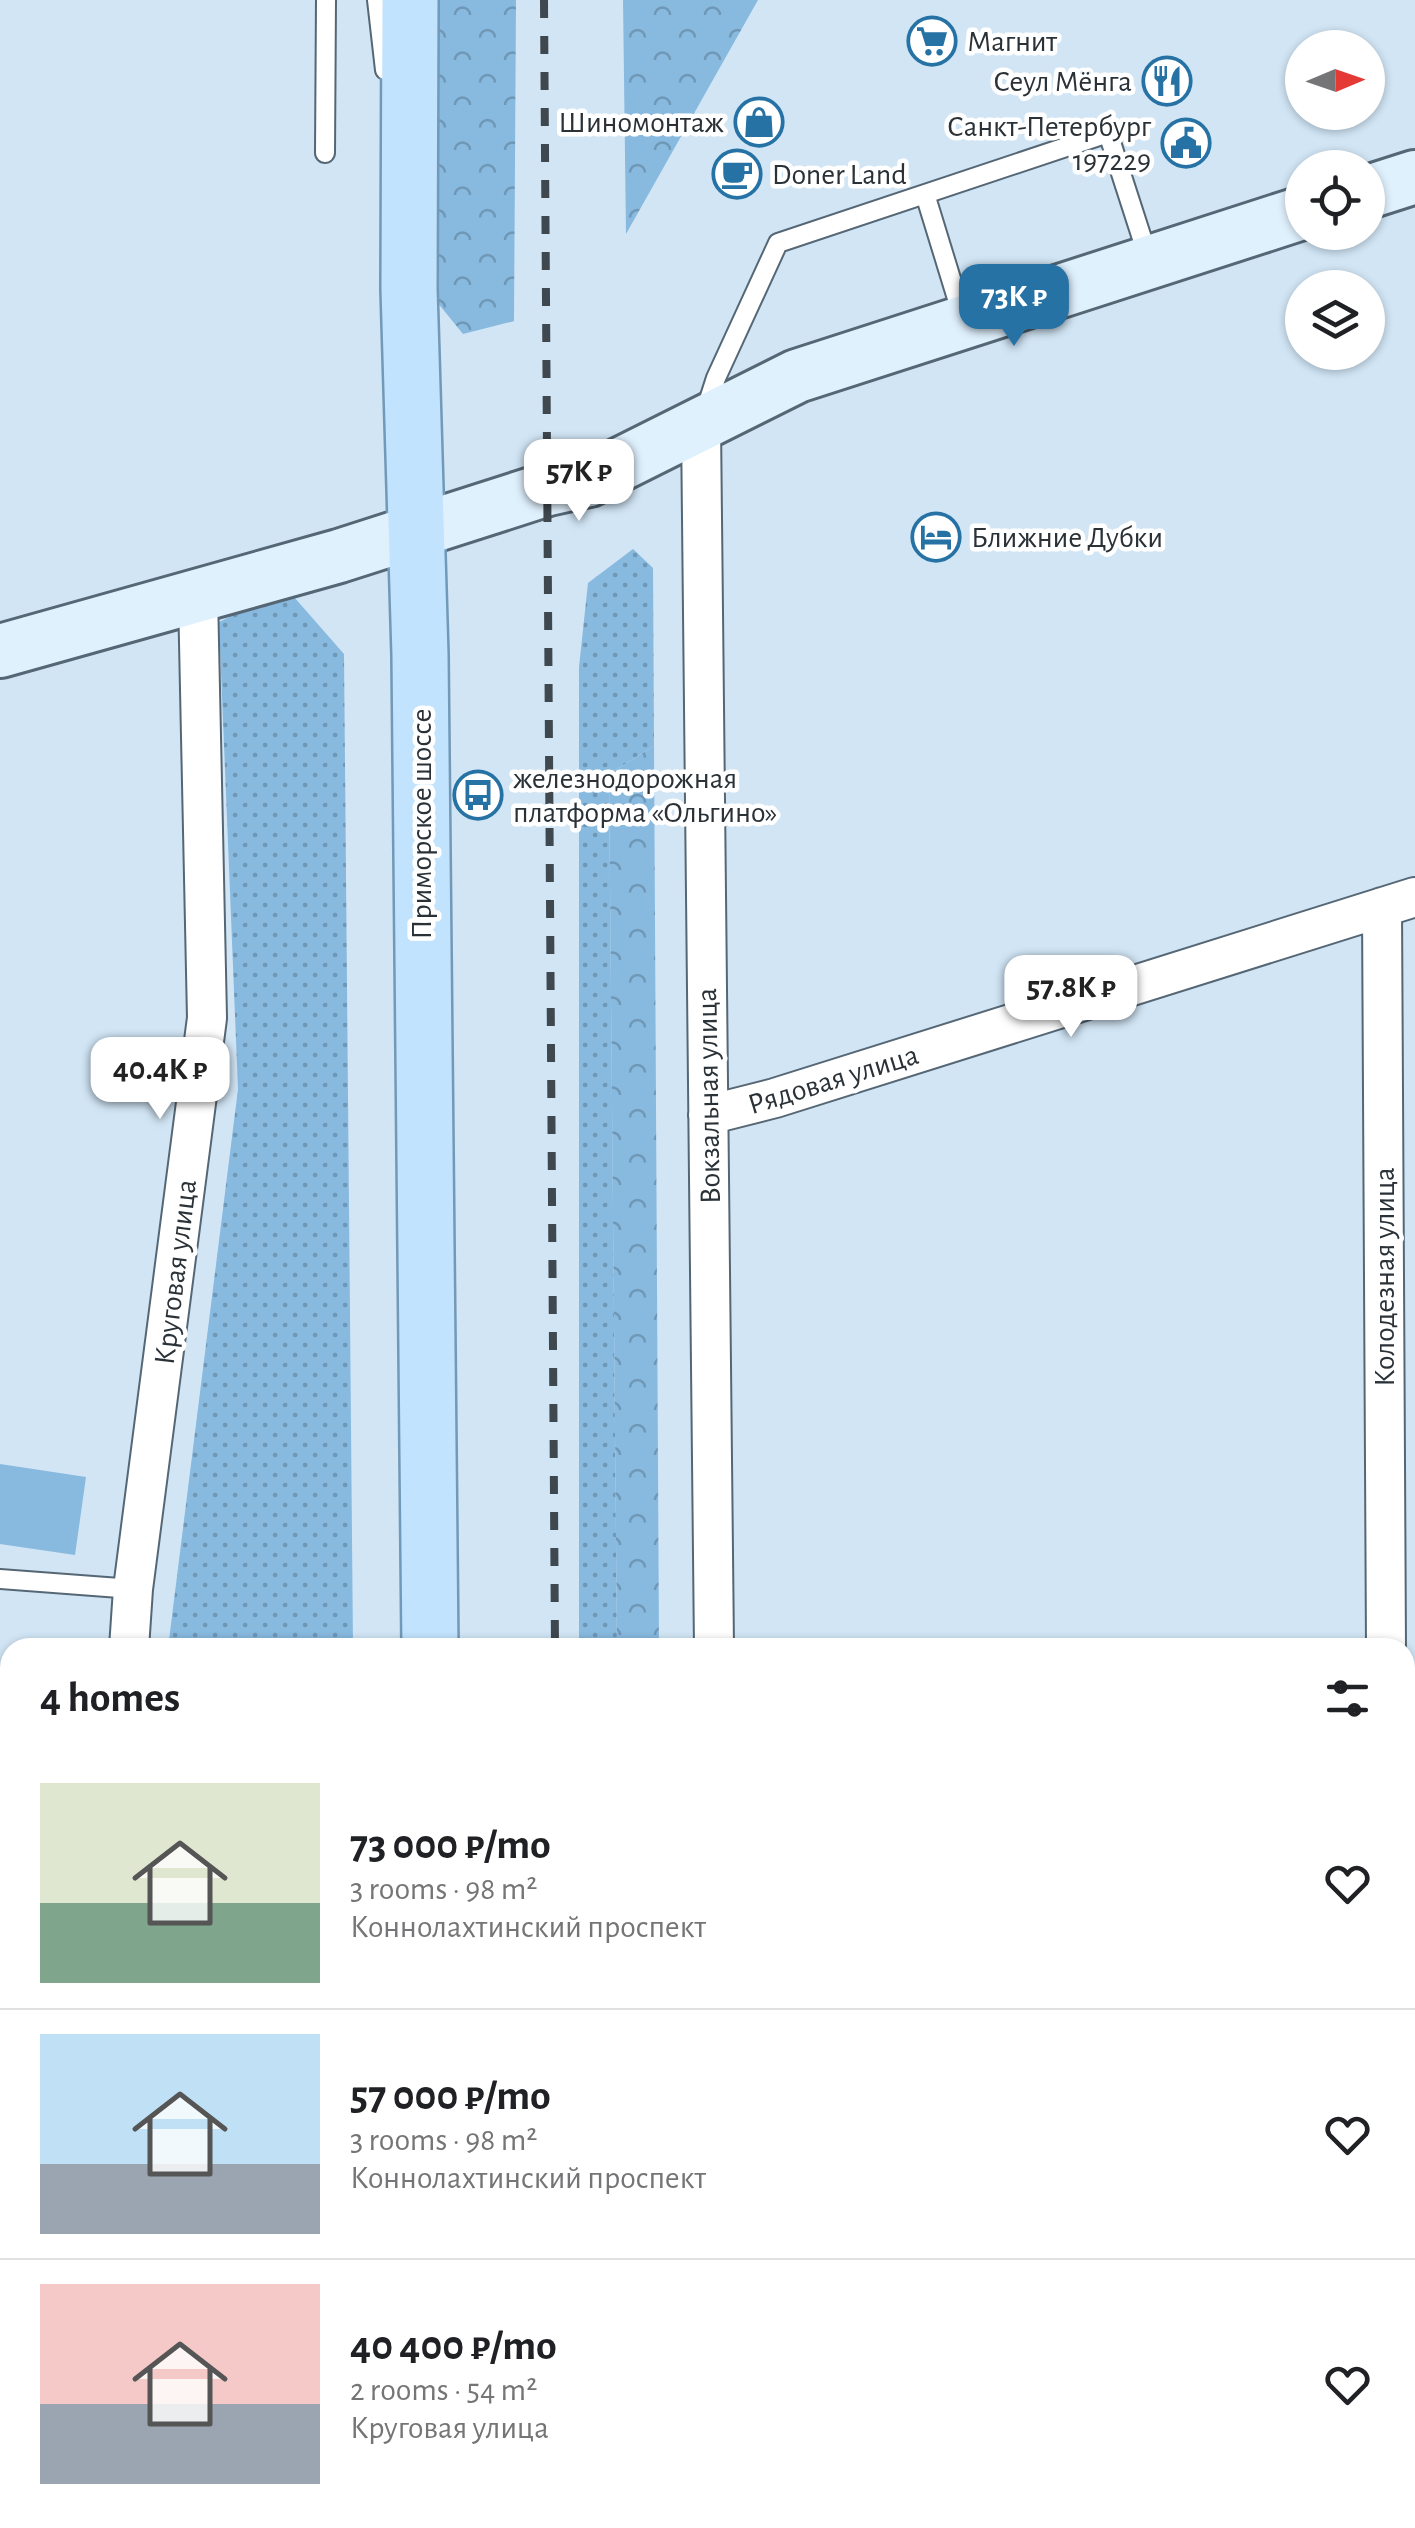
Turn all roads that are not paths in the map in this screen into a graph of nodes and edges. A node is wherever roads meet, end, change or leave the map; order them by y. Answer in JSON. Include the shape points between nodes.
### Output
{"nodes":[{"id":1,"x":326,"y":0,"type":"edge"},
{"id":2,"x":377,"y":0,"type":"edge"},
{"id":3,"x":410,"y":0,"type":"edge"},
{"id":4,"x":325,"y":154,"type":"dead end"},
{"id":5,"x":1415,"y":177,"type":"edge"},
{"id":6,"x":1385,"y":187,"type":"edge"},
{"id":7,"x":926,"y":194,"type":"junction"},
{"id":8,"x":1285,"y":218,"type":"edge"},
{"id":9,"x":1150,"y":262,"type":"junction"},
{"id":10,"x":409,"y":289,"type":"junction"},
{"id":11,"x":964,"y":321,"type":"junction"},
{"id":12,"x":701,"y":424,"type":"junction"},
{"id":13,"x":418,"y":530,"type":"junction"},
{"id":14,"x":198,"y":596,"type":"junction"},
{"id":15,"x":0,"y":651,"type":"edge"},
{"id":16,"x":1398,"y":902,"type":"edge"},
{"id":17,"x":708,"y":1115,"type":"junction"},
{"id":18,"x":0,"y":1579,"type":"edge"},
{"id":19,"x":133,"y":1588,"type":"junction"},
{"id":20,"x":129,"y":1638,"type":"edge"},
{"id":21,"x":430,"y":1638,"type":"edge"},
{"id":22,"x":714,"y":1638,"type":"edge"},
{"id":23,"x":1386,"y":1638,"type":"edge"}],
"edges":[{"from":1,"to":4,"type":"lane"},
{"from":2,"to":10,"type":"lane"},
{"from":3,"to":10,"type":"main road","name":"Приморское шоссе"},
{"from":5,"to":6,"type":"main road"},
{"from":7,"to":9,"type":"lane","via":[[1108,134]]},
{"from":7,"to":11,"type":"lane"},
{"from":7,"to":12,"type":"lane","via":[[778,243]]},
{"from":8,"to":9,"type":"main road"},
{"from":9,"to":11,"type":"main road"},
{"from":10,"to":13,"type":"main road","name":"Приморское шоссе"},
{"from":11,"to":12,"type":"main road","via":[[797,376]]},
{"from":12,"to":13,"type":"main road","via":[[588,480]]},
{"from":12,"to":17,"type":"street","name":"Вокзальная улица"},
{"from":13,"to":14,"type":"main road"},
{"from":13,"to":21,"type":"main road","name":"Приморское шоссе"},
{"from":14,"to":15,"type":"main road"},
{"from":14,"to":19,"type":"street","name":"Круговая улица","via":[[208,1018]]},
{"from":16,"to":17,"type":"street","name":"Рядовая улица"},
{"from":16,"to":23,"type":"street","name":"Колодезная улица"},
{"from":17,"to":22,"type":"street","name":"Вокзальная улица"},
{"from":18,"to":19,"type":"lane"},
{"from":19,"to":20,"type":"street","name":"Круговая улица"}]}
